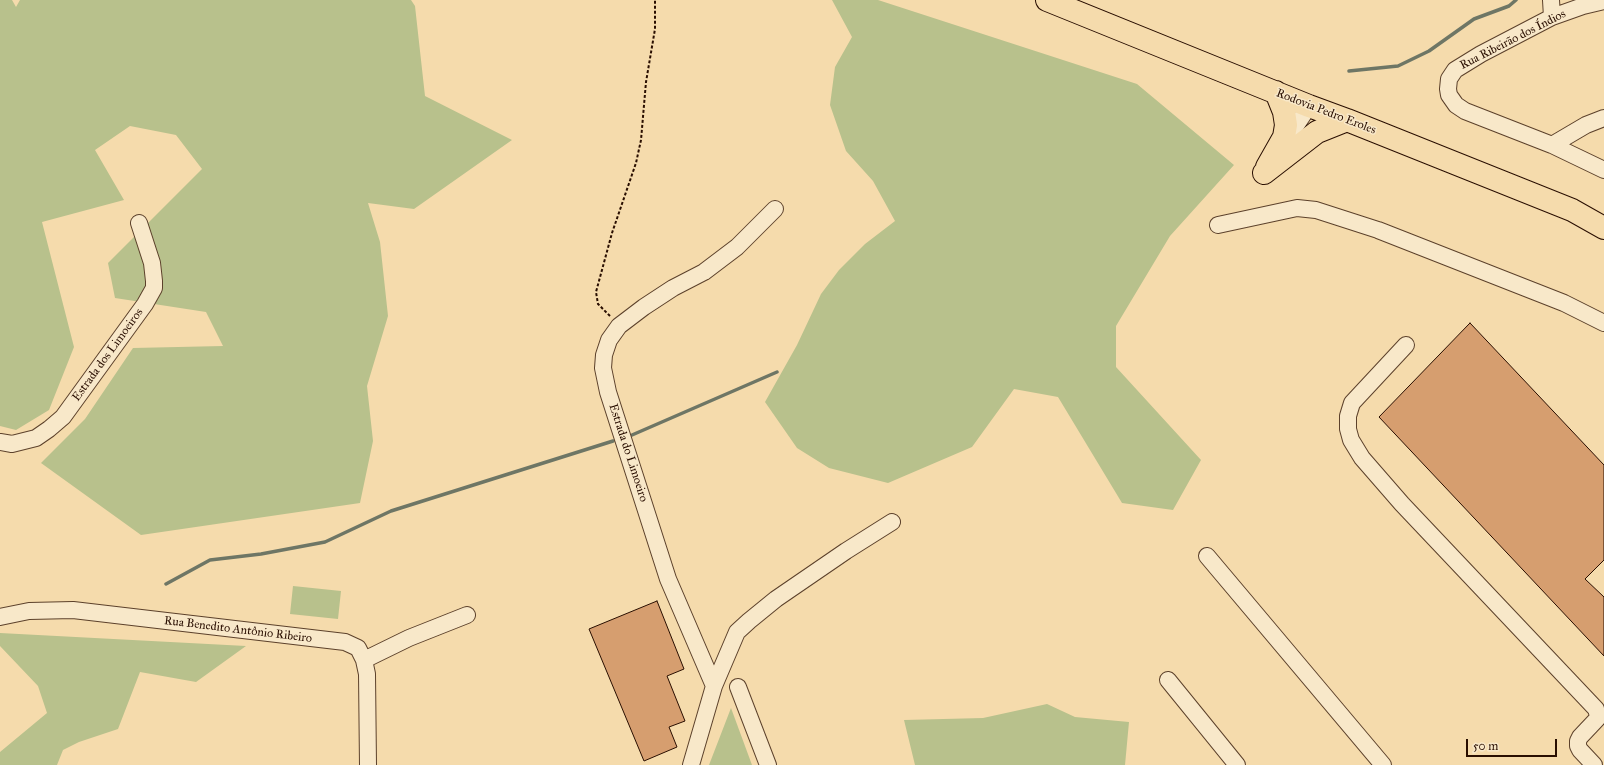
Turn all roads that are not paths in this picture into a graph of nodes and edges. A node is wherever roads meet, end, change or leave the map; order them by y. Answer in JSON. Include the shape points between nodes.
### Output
{"nodes":[{"id":1,"x":1047,"y":0,"type":"edge"},
{"id":2,"x":1080,"y":0,"type":"edge"},
{"id":3,"x":1551,"y":0,"type":"edge"},
{"id":4,"x":1604,"y":1,"type":"edge"},
{"id":5,"x":1552,"y":17,"type":"junction"},
{"id":6,"x":1276,"y":92,"type":"junction"},
{"id":7,"x":1309,"y":106,"type":"junction"},
{"id":8,"x":1604,"y":118,"type":"edge"},
{"id":9,"x":1347,"y":120,"type":"junction"},
{"id":10,"x":1552,"y":145,"type":"junction"},
{"id":11,"x":1604,"y":170,"type":"edge"},
{"id":12,"x":1264,"y":173,"type":"junction"},
{"id":13,"x":775,"y":209,"type":"dead end"},
{"id":14,"x":1604,"y":214,"type":"edge"},
{"id":15,"x":139,"y":223,"type":"dead end"},
{"id":16,"x":1218,"y":225,"type":"dead end"},
{"id":17,"x":1604,"y":228,"type":"edge"},
{"id":18,"x":1604,"y":323,"type":"edge"},
{"id":19,"x":1406,"y":345,"type":"dead end"},
{"id":20,"x":0,"y":442,"type":"edge"},
{"id":21,"x":892,"y":522,"type":"dead end"},
{"id":22,"x":1207,"y":556,"type":"dead end"},
{"id":23,"x":468,"y":615,"type":"dead end"},
{"id":24,"x":0,"y":616,"type":"edge"},
{"id":25,"x":364,"y":660,"type":"junction"},
{"id":26,"x":1168,"y":680,"type":"dead end"},
{"id":27,"x":714,"y":686,"type":"junction"},
{"id":28,"x":738,"y":688,"type":"dead end"},
{"id":29,"x":368,"y":765,"type":"edge"},
{"id":30,"x":691,"y":765,"type":"edge"},
{"id":31,"x":768,"y":765,"type":"edge"},
{"id":32,"x":1237,"y":765,"type":"edge"},
{"id":33,"x":1383,"y":765,"type":"edge"},
{"id":34,"x":1594,"y":765,"type":"edge"}],
"edges":[{"from":1,"to":6,"type":"highway","name":"Rodovia Pedro Eroles"},
{"from":2,"to":14,"type":"highway","name":"Rodovia Pedro Eroles","via":[[1577,198]]},
{"from":3,"to":5,"type":"street"},
{"from":4,"to":5,"type":"street","name":"Rua Ribeirão dos Índios"},
{"from":5,"to":10,"type":"street","name":"Rua Ribeirão dos Índios","via":[[1455,70],[1449,79],[1448,89],[1449,96],[1465,111]]},
{"from":6,"to":7,"type":"highway","name":"Rodovia Pedro Eroles"},
{"from":6,"to":12,"type":"highway","via":[[1286,125],[1284,137]]},
{"from":7,"to":9,"type":"highway","name":"Rodovia Pedro Eroles"},
{"from":7,"to":12,"type":"street"},
{"from":8,"to":10,"type":"street","via":[[1586,124]]},
{"from":9,"to":12,"type":"highway","via":[[1317,132]]},
{"from":9,"to":17,"type":"highway","name":"Rodovia Pedro Eroles","via":[[1572,210]]},
{"from":10,"to":11,"type":"street","name":"Rua Ribeirão dos Índios"},
{"from":13,"to":27,"type":"street","name":"Estrada do Limoeiro","via":[[737,247],[704,272],[673,288],[619,326],[609,340],[604,355],[603,368],[608,392],[668,579]]},
{"from":15,"to":20,"type":"street","name":"Estrada dos Limoeiros","via":[[152,263],[154,281],[154,288],[145,304],[63,417],[36,438],[12,444]]},
{"from":16,"to":18,"type":"street","via":[[1297,208],[1316,210],[1385,233],[1564,303]]},
{"from":19,"to":34,"type":"street","via":[[1352,404],[1348,416],[1351,440],[1362,458],[1402,504],[1596,710],[1597,719],[1580,736],[1578,746]]},
{"from":21,"to":27,"type":"street","via":[[776,599],[749,621],[734,638]]},
{"from":22,"to":33,"type":"street"},
{"from":23,"to":25,"type":"street","via":[[409,638]]},
{"from":24,"to":25,"type":"street","name":"Rua Benedito Antônio Ribeiro","via":[[29,611],[73,610],[345,642],[358,648]]},
{"from":25,"to":29,"type":"street","via":[[367,674]]},
{"from":26,"to":32,"type":"street"},
{"from":27,"to":30,"type":"street"},
{"from":28,"to":31,"type":"street"}]}
